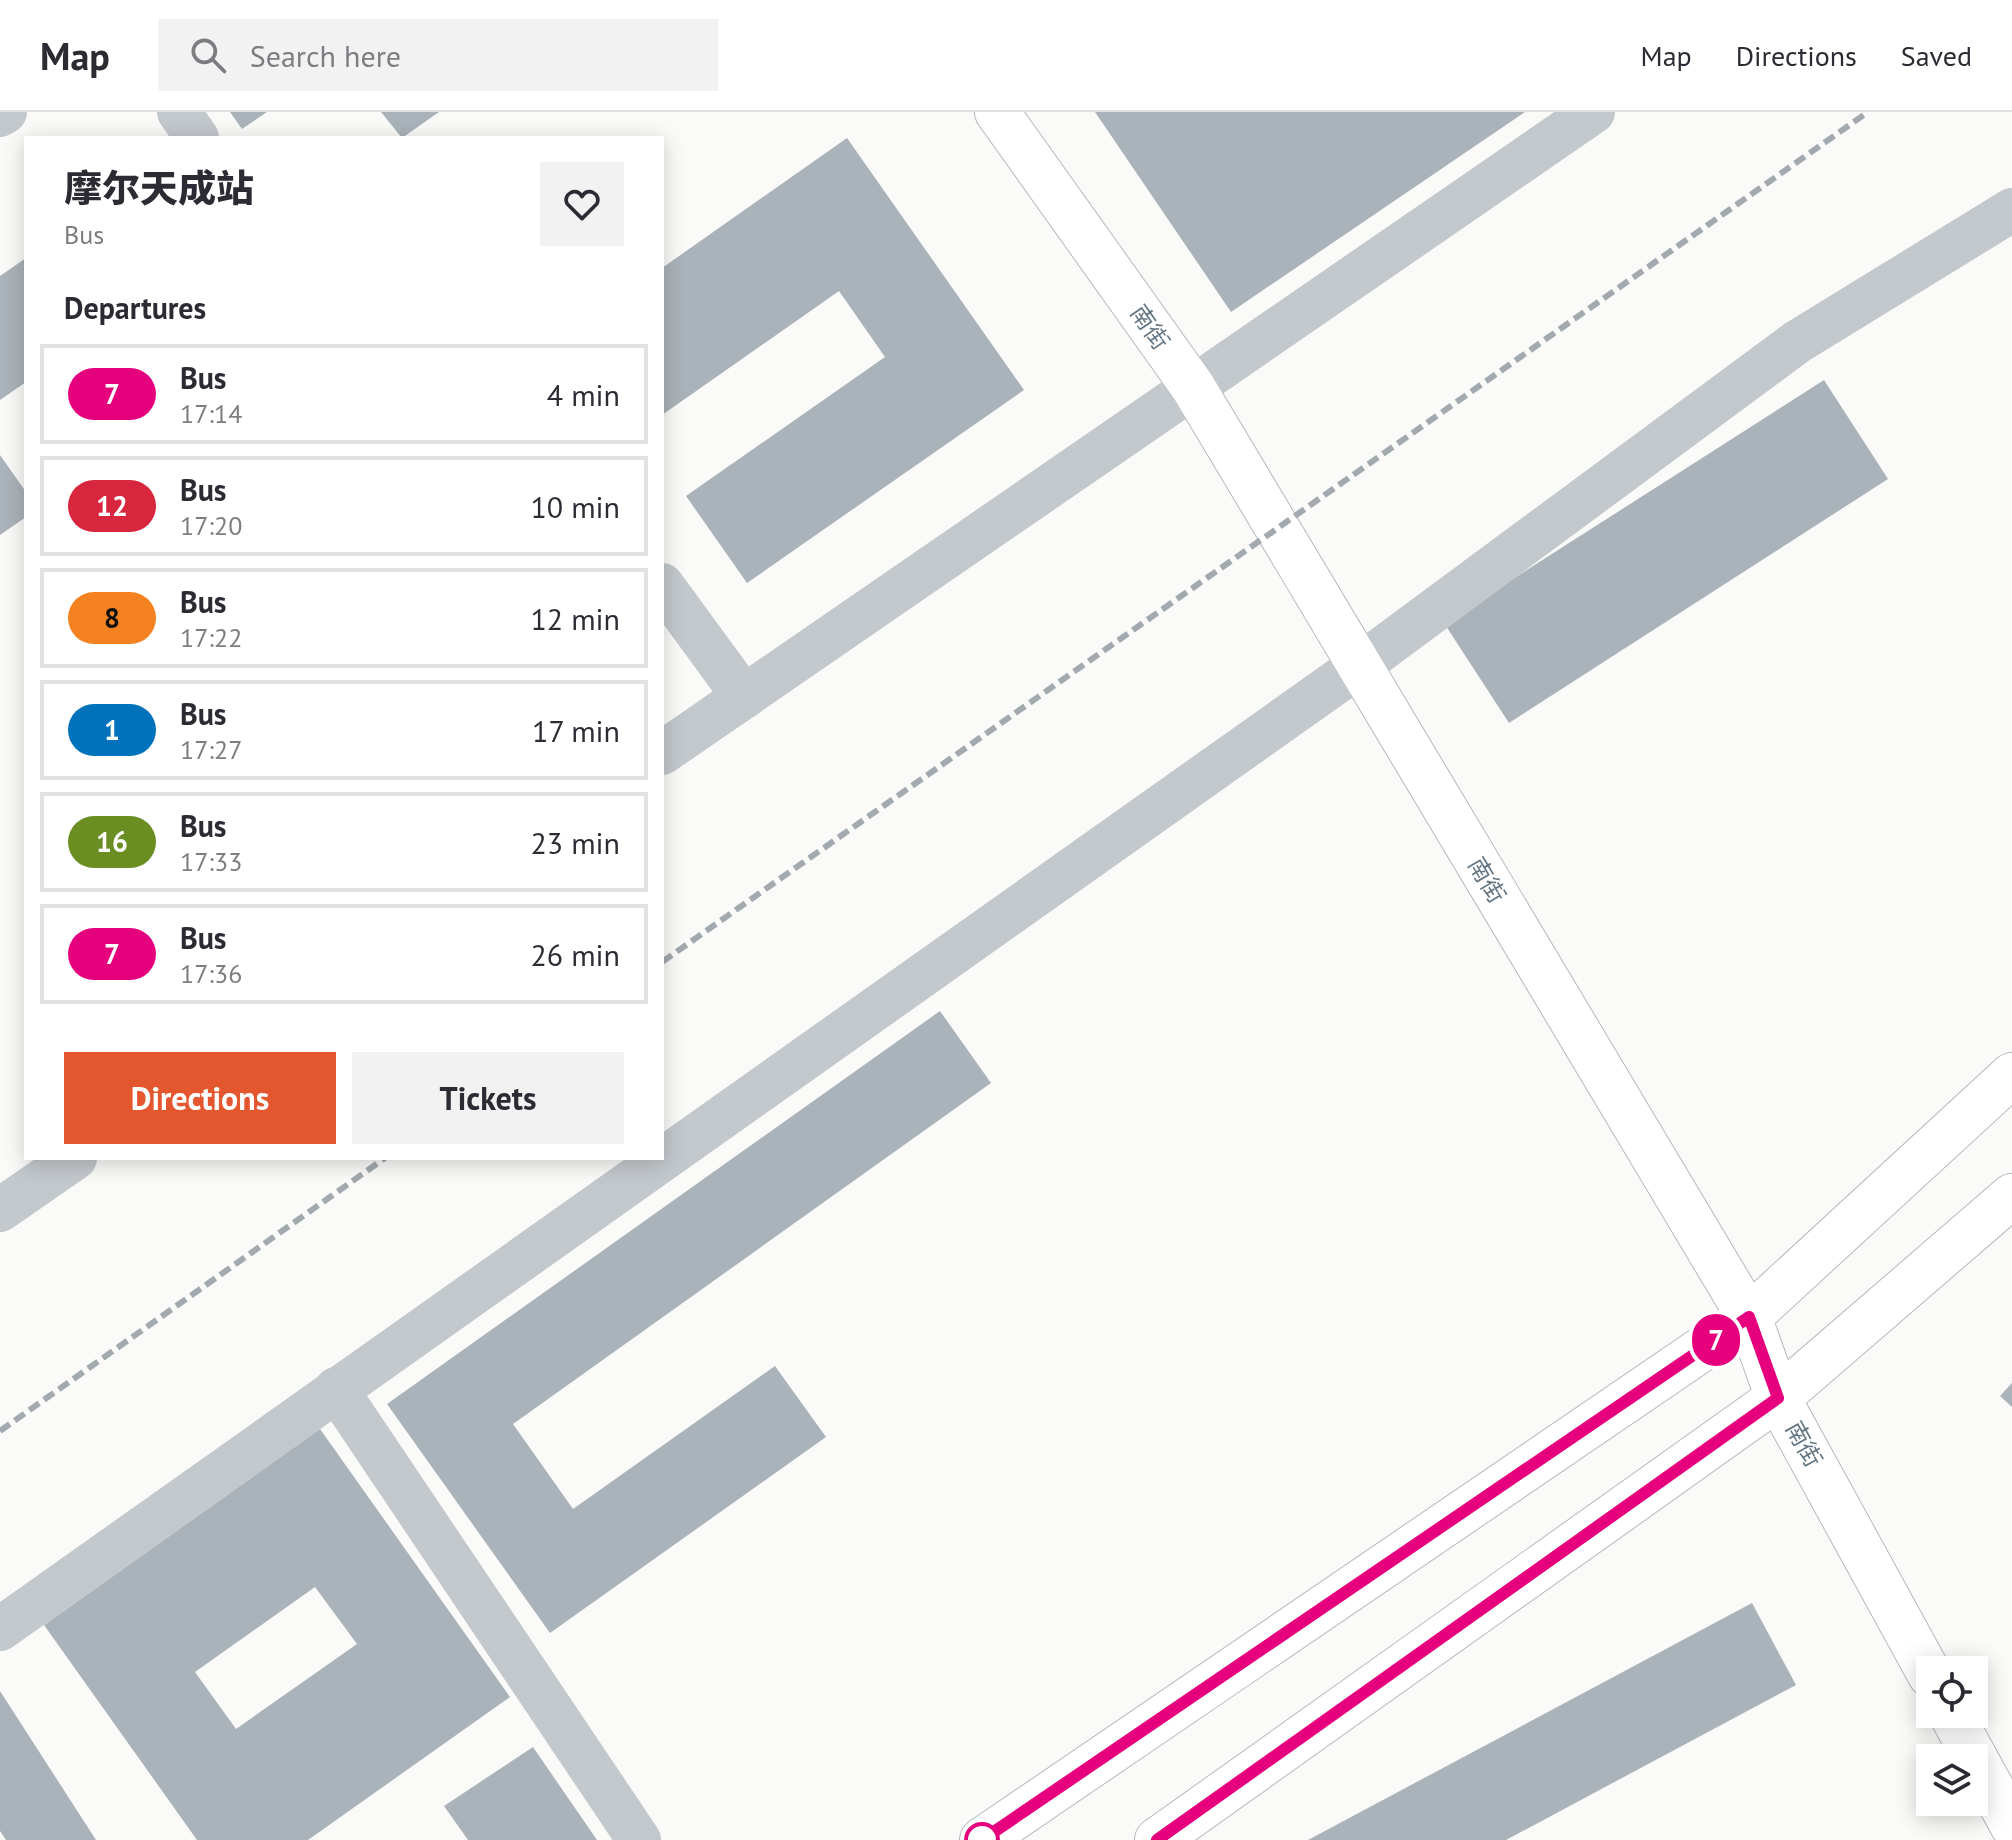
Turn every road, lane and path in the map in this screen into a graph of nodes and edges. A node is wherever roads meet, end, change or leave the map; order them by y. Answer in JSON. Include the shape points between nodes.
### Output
{"nodes":[{"id":1,"x":179,"y":112,"type":"edge"},
{"id":2,"x":997,"y":112,"type":"edge"},
{"id":3,"x":1593,"y":112,"type":"edge"},
{"id":4,"x":196,"y":136,"type":"edge"},
{"id":5,"x":2012,"y":210,"type":"edge"},
{"id":6,"x":1193,"y":387,"type":"junction"},
{"id":7,"x":664,"y":588,"type":"edge"},
{"id":8,"x":1359,"y":666,"type":"junction"},
{"id":9,"x":744,"y":697,"type":"junction"},
{"id":10,"x":664,"y":752,"type":"edge"},
{"id":11,"x":2012,"y":1075,"type":"edge"},
{"id":12,"x":664,"y":1157,"type":"edge"},
{"id":13,"x":72,"y":1160,"type":"edge"},
{"id":14,"x":660,"y":1160,"type":"edge"},
{"id":15,"x":2012,"y":1196,"type":"edge"},
{"id":16,"x":0,"y":1210,"type":"edge"},
{"id":17,"x":1749,"y":1317,"type":"junction"},
{"id":18,"x":336,"y":1389,"type":"junction"},
{"id":19,"x":1778,"y":1398,"type":"junction"},
{"id":20,"x":0,"y":1629,"type":"edge"},
{"id":21,"x":1920,"y":1656,"type":"edge"},
{"id":22,"x":1959,"y":1728,"type":"edge"},
{"id":23,"x":2012,"y":1825,"type":"edge"},
{"id":24,"x":639,"y":1840,"type":"edge"},
{"id":25,"x":982,"y":1840,"type":"edge"},
{"id":26,"x":1157,"y":1840,"type":"edge"}],
"edges":[{"from":1,"to":4,"type":"street"},
{"from":2,"to":6,"type":"main road","name":"南街"},
{"from":3,"to":6,"type":"street"},
{"from":5,"to":8,"type":"street","via":[[1797,342]]},
{"from":6,"to":8,"type":"main road","name":"南街"},
{"from":6,"to":9,"type":"street"},
{"from":7,"to":9,"type":"street"},
{"from":8,"to":12,"type":"street"},
{"from":8,"to":17,"type":"main road","name":"南街"},
{"from":9,"to":10,"type":"street"},
{"from":11,"to":17,"type":"main road"},
{"from":13,"to":16,"type":"street"},
{"from":14,"to":18,"type":"street"},
{"from":15,"to":19,"type":"main road"},
{"from":17,"to":19,"type":"main road","name":"南街"},
{"from":17,"to":25,"type":"main road"},
{"from":18,"to":20,"type":"street"},
{"from":18,"to":24,"type":"street"},
{"from":19,"to":21,"type":"main road","name":"南街"},
{"from":19,"to":26,"type":"main road"},
{"from":22,"to":23,"type":"main road"}]}
